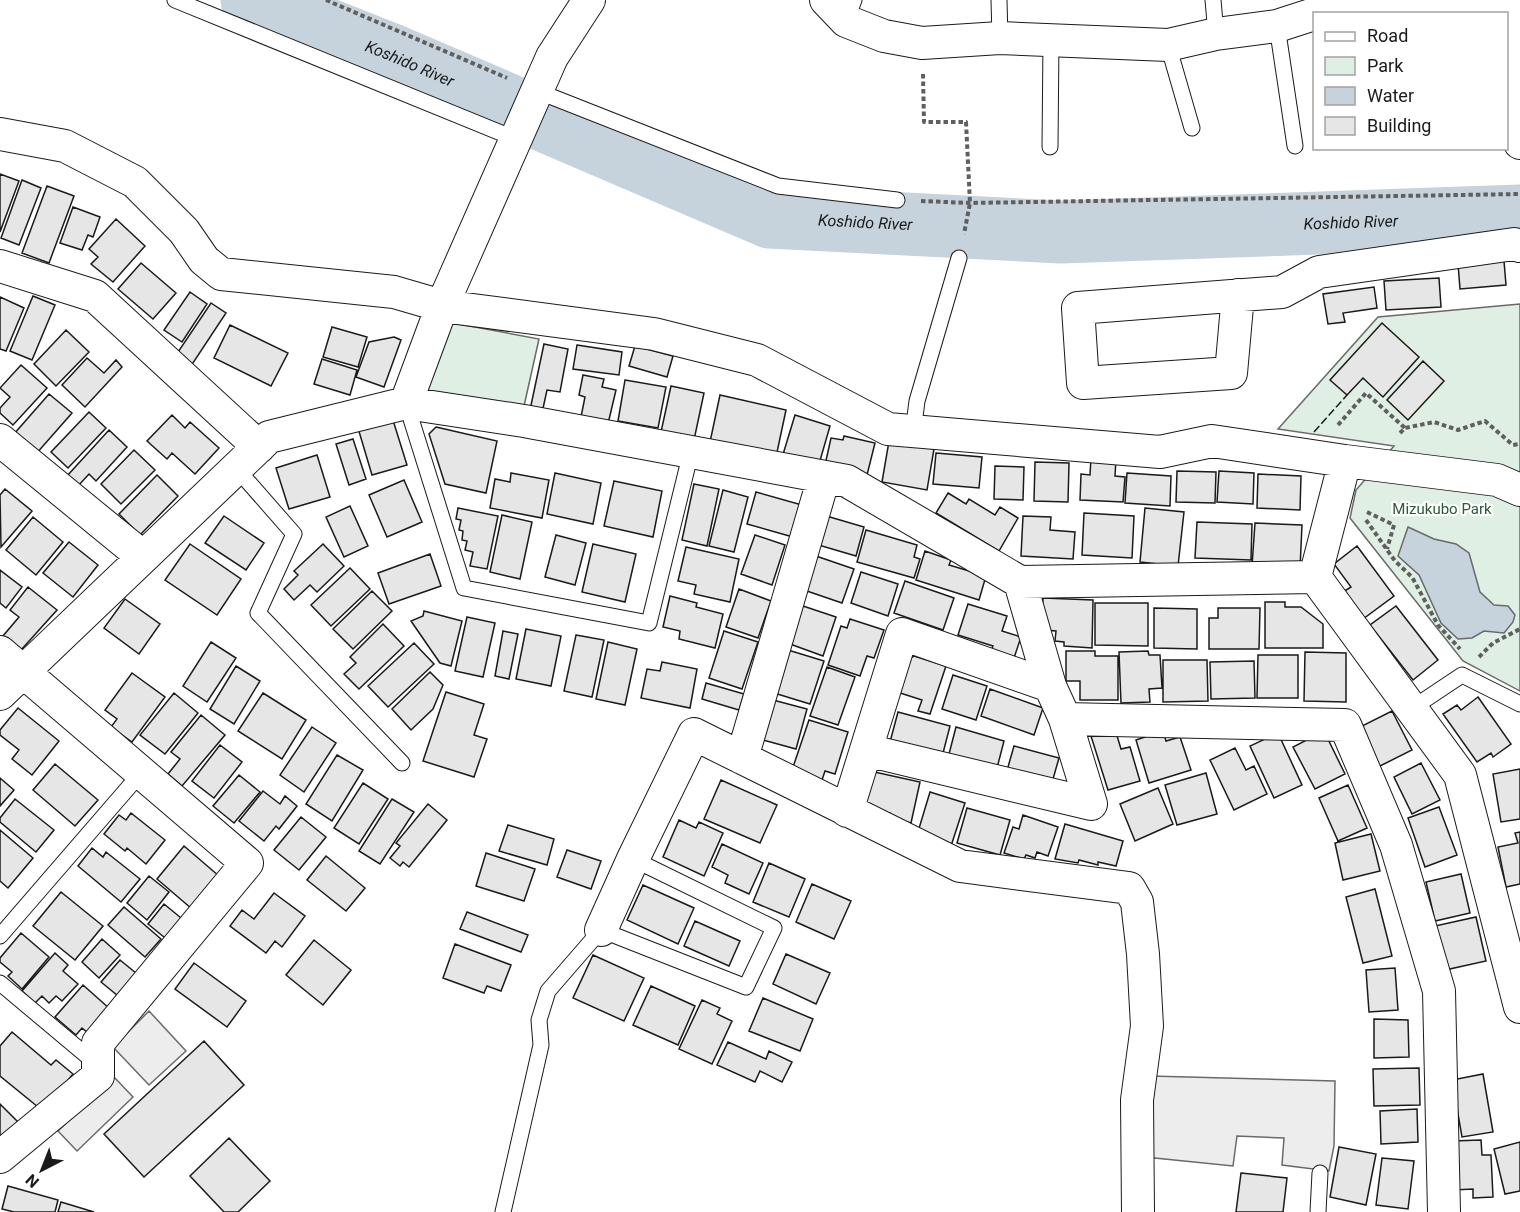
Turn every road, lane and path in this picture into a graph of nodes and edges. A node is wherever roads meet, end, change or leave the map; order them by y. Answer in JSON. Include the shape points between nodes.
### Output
{"nodes":[{"id":1,"x":175,"y":0,"type":"edge"},
{"id":2,"x":326,"y":0,"type":"edge"},
{"id":3,"x":589,"y":0,"type":"edge"},
{"id":4,"x":999,"y":0,"type":"edge"},
{"id":5,"x":1213,"y":0,"type":"edge"},
{"id":6,"x":1489,"y":0,"type":"edge"},
{"id":7,"x":1507,"y":0,"type":"edge"},
{"id":8,"x":842,"y":7,"type":"edge"},
{"id":9,"x":1381,"y":11,"type":"edge"},
{"id":10,"x":1362,"y":12,"type":"edge"},
{"id":11,"x":1313,"y":14,"type":"edge"},
{"id":12,"x":1277,"y":26,"type":"junction"},
{"id":13,"x":1216,"y":34,"type":"junction"},
{"id":14,"x":1000,"y":38,"type":"junction"},
{"id":15,"x":1051,"y":40,"type":"junction"},
{"id":16,"x":922,"y":43,"type":"junction"},
{"id":17,"x":1168,"y":45,"type":"junction"},
{"id":18,"x":537,"y":91,"type":"junction"},
{"id":19,"x":1192,"y":128,"type":"dead end"},
{"id":20,"x":0,"y":134,"type":"edge"},
{"id":21,"x":516,"y":139,"type":"junction"},
{"id":22,"x":1520,"y":143,"type":"edge"},
{"id":23,"x":1050,"y":147,"type":"dead end"},
{"id":24,"x":1295,"y":147,"type":"dead end"},
{"id":25,"x":1520,"y":194,"type":"edge"},
{"id":26,"x":897,"y":200,"type":"joint"},
{"id":27,"x":970,"y":203,"type":"junction"},
{"id":28,"x":1518,"y":236,"type":"edge"},
{"id":29,"x":959,"y":258,"type":"joint"},
{"id":30,"x":0,"y":266,"type":"edge"},
{"id":31,"x":1238,"y":295,"type":"junction"},
{"id":32,"x":442,"y":306,"type":"junction"},
{"id":33,"x":406,"y":403,"type":"junction"},
{"id":34,"x":1405,"y":428,"type":"junction"},
{"id":35,"x":1344,"y":430,"type":"dead end"},
{"id":36,"x":913,"y":432,"type":"junction"},
{"id":37,"x":1396,"y":437,"type":"dead end"},
{"id":38,"x":0,"y":440,"type":"edge"},
{"id":39,"x":1520,"y":444,"type":"edge"},
{"id":40,"x":259,"y":447,"type":"junction"},
{"id":41,"x":691,"y":452,"type":"junction"},
{"id":42,"x":1345,"y":461,"type":"junction"},
{"id":43,"x":236,"y":468,"type":"junction"},
{"id":44,"x":824,"y":477,"type":"junction"},
{"id":45,"x":1520,"y":490,"type":"edge"},
{"id":46,"x":1346,"y":501,"type":"junction"},
{"id":47,"x":1387,"y":550,"type":"junction"},
{"id":48,"x":143,"y":557,"type":"junction"},
{"id":49,"x":1315,"y":577,"type":"junction"},
{"id":50,"x":1020,"y":582,"type":"junction"},
{"id":51,"x":1520,"y":629,"type":"edge"},
{"id":52,"x":1476,"y":660,"type":"junction"},
{"id":53,"x":11,"y":662,"type":"edge"},
{"id":54,"x":1462,"y":675,"type":"junction"},
{"id":55,"x":1050,"y":686,"type":"junction"},
{"id":56,"x":0,"y":694,"type":"edge"},
{"id":57,"x":1520,"y":704,"type":"edge"},
{"id":58,"x":1412,"y":709,"type":"junction"},
{"id":59,"x":1065,"y":719,"type":"junction"},
{"id":60,"x":866,"y":750,"type":"junction"},
{"id":61,"x":742,"y":758,"type":"junction"},
{"id":62,"x":402,"y":763,"type":"dead end"},
{"id":63,"x":141,"y":773,"type":"junction"},
{"id":64,"x":847,"y":811,"type":"junction"},
{"id":65,"x":633,"y":858,"type":"junction"},
{"id":66,"x":601,"y":930,"type":"junction"},
{"id":67,"x":0,"y":936,"type":"edge"},
{"id":68,"x":0,"y":983,"type":"edge"},
{"id":69,"x":1520,"y":1007,"type":"edge"},
{"id":70,"x":98,"y":1065,"type":"junction"},
{"id":71,"x":0,"y":1157,"type":"edge"},
{"id":72,"x":1320,"y":1173,"type":"dead end"},
{"id":73,"x":1447,"y":1211,"type":"edge"},
{"id":74,"x":503,"y":1212,"type":"edge"},
{"id":75,"x":1138,"y":1212,"type":"edge"},
{"id":76,"x":1318,"y":1212,"type":"edge"}],
"edges":[{"from":1,"to":21,"type":"lane"},
{"from":2,"to":18,"type":"path"},
{"from":3,"to":18,"type":"street","via":[[552,57]]},
{"from":4,"to":14,"type":"lane"},
{"from":5,"to":13,"type":"lane"},
{"from":6,"to":9,"type":"street"},
{"from":7,"to":22,"type":"street"},
{"from":8,"to":16,"type":"street","via":[[884,36]]},
{"from":9,"to":10,"type":"street"},
{"from":11,"to":12,"type":"street"},
{"from":12,"to":13,"type":"street"},
{"from":12,"to":24,"type":"lane"},
{"from":13,"to":17,"type":"street"},
{"from":14,"to":15,"type":"street"},
{"from":14,"to":16,"type":"street"},
{"from":15,"to":17,"type":"street"},
{"from":15,"to":23,"type":"lane"},
{"from":16,"to":27,"type":"path","via":[[924,122],[966,122]]},
{"from":17,"to":19,"type":"lane"},
{"from":18,"to":21,"type":"street"},
{"from":18,"to":26,"type":"lane","via":[[778,186]]},
{"from":20,"to":32,"type":"street","via":[[64,146],[135,182],[221,274],[394,292]]},
{"from":21,"to":32,"type":"street"},
{"from":25,"to":27,"type":"path"},
{"from":26,"to":27,"type":"path"},
{"from":27,"to":29,"type":"path"},
{"from":28,"to":31,"type":"street","via":[[1319,272],[1282,292]]},
{"from":29,"to":36,"type":"lane","via":[[917,401]]},
{"from":30,"to":40,"type":"street","via":[[95,296]]},
{"from":31,"to":31,"type":"street","via":[[1231,373],[1083,383],[1078,308]]},
{"from":32,"to":33,"type":"street"},
{"from":32,"to":36,"type":"street","via":[[654,334],[757,360],[888,429]]},
{"from":33,"to":40,"type":"street","via":[[269,437]]},
{"from":33,"to":41,"type":"street"},
{"from":33,"to":41,"type":"lane","via":[[464,588],[649,623]]},
{"from":34,"to":35,"type":"path","via":[[1366,393],[1334,429]]},
{"from":34,"to":37,"type":"path"},
{"from":34,"to":39,"type":"path","via":[[1434,422],[1458,430],[1485,421],[1513,445]]},
{"from":36,"to":42,"type":"street","via":[[1160,452],[1212,441]]},
{"from":38,"to":48,"type":"street"},
{"from":40,"to":43,"type":"street"},
{"from":41,"to":44,"type":"street"},
{"from":42,"to":45,"type":"street","via":[[1497,480]]},
{"from":42,"to":46,"type":"street"},
{"from":43,"to":48,"type":"street"},
{"from":43,"to":62,"type":"lane","via":[[294,534],[258,613]]},
{"from":44,"to":50,"type":"street","via":[[847,481]]},
{"from":44,"to":61,"type":"street"},
{"from":46,"to":47,"type":"path"},
{"from":46,"to":47,"type":"path","via":[[1394,525]]},
{"from":46,"to":49,"type":"street"},
{"from":47,"to":52,"type":"path","via":[[1412,577],[1438,625],[1458,648]]},
{"from":48,"to":53,"type":"street"},
{"from":49,"to":50,"type":"street"},
{"from":49,"to":58,"type":"street"},
{"from":50,"to":55,"type":"street"},
{"from":51,"to":52,"type":"path","via":[[1492,643]]},
{"from":52,"to":54,"type":"path"},
{"from":53,"to":56,"type":"street"},
{"from":53,"to":63,"type":"street"},
{"from":54,"to":57,"type":"lane"},
{"from":54,"to":58,"type":"lane"},
{"from":55,"to":59,"type":"street"},
{"from":55,"to":60,"type":"street","via":[[902,634]]},
{"from":58,"to":69,"type":"street","via":[[1460,775]]},
{"from":59,"to":60,"type":"street","via":[[1090,804]]},
{"from":59,"to":73,"type":"street","via":[[1345,725],[1396,845],[1439,991]]},
{"from":60,"to":64,"type":"street"},
{"from":61,"to":64,"type":"street"},
{"from":61,"to":65,"type":"street","via":[[694,734]]},
{"from":63,"to":67,"type":"lane"},
{"from":63,"to":70,"type":"street","via":[[247,863],[98,1043]]},
{"from":64,"to":75,"type":"street","via":[[960,866],[1129,888],[1137,902],[1147,1026],[1137,1100]]},
{"from":65,"to":66,"type":"street"},
{"from":65,"to":66,"type":"lane","via":[[774,928],[747,987]]},
{"from":66,"to":74,"type":"lane","via":[[548,991],[539,1020],[541,1045]]},
{"from":68,"to":70,"type":"lane"},
{"from":70,"to":71,"type":"street","via":[[98,1076]]},
{"from":72,"to":76,"type":"lane"}]}
